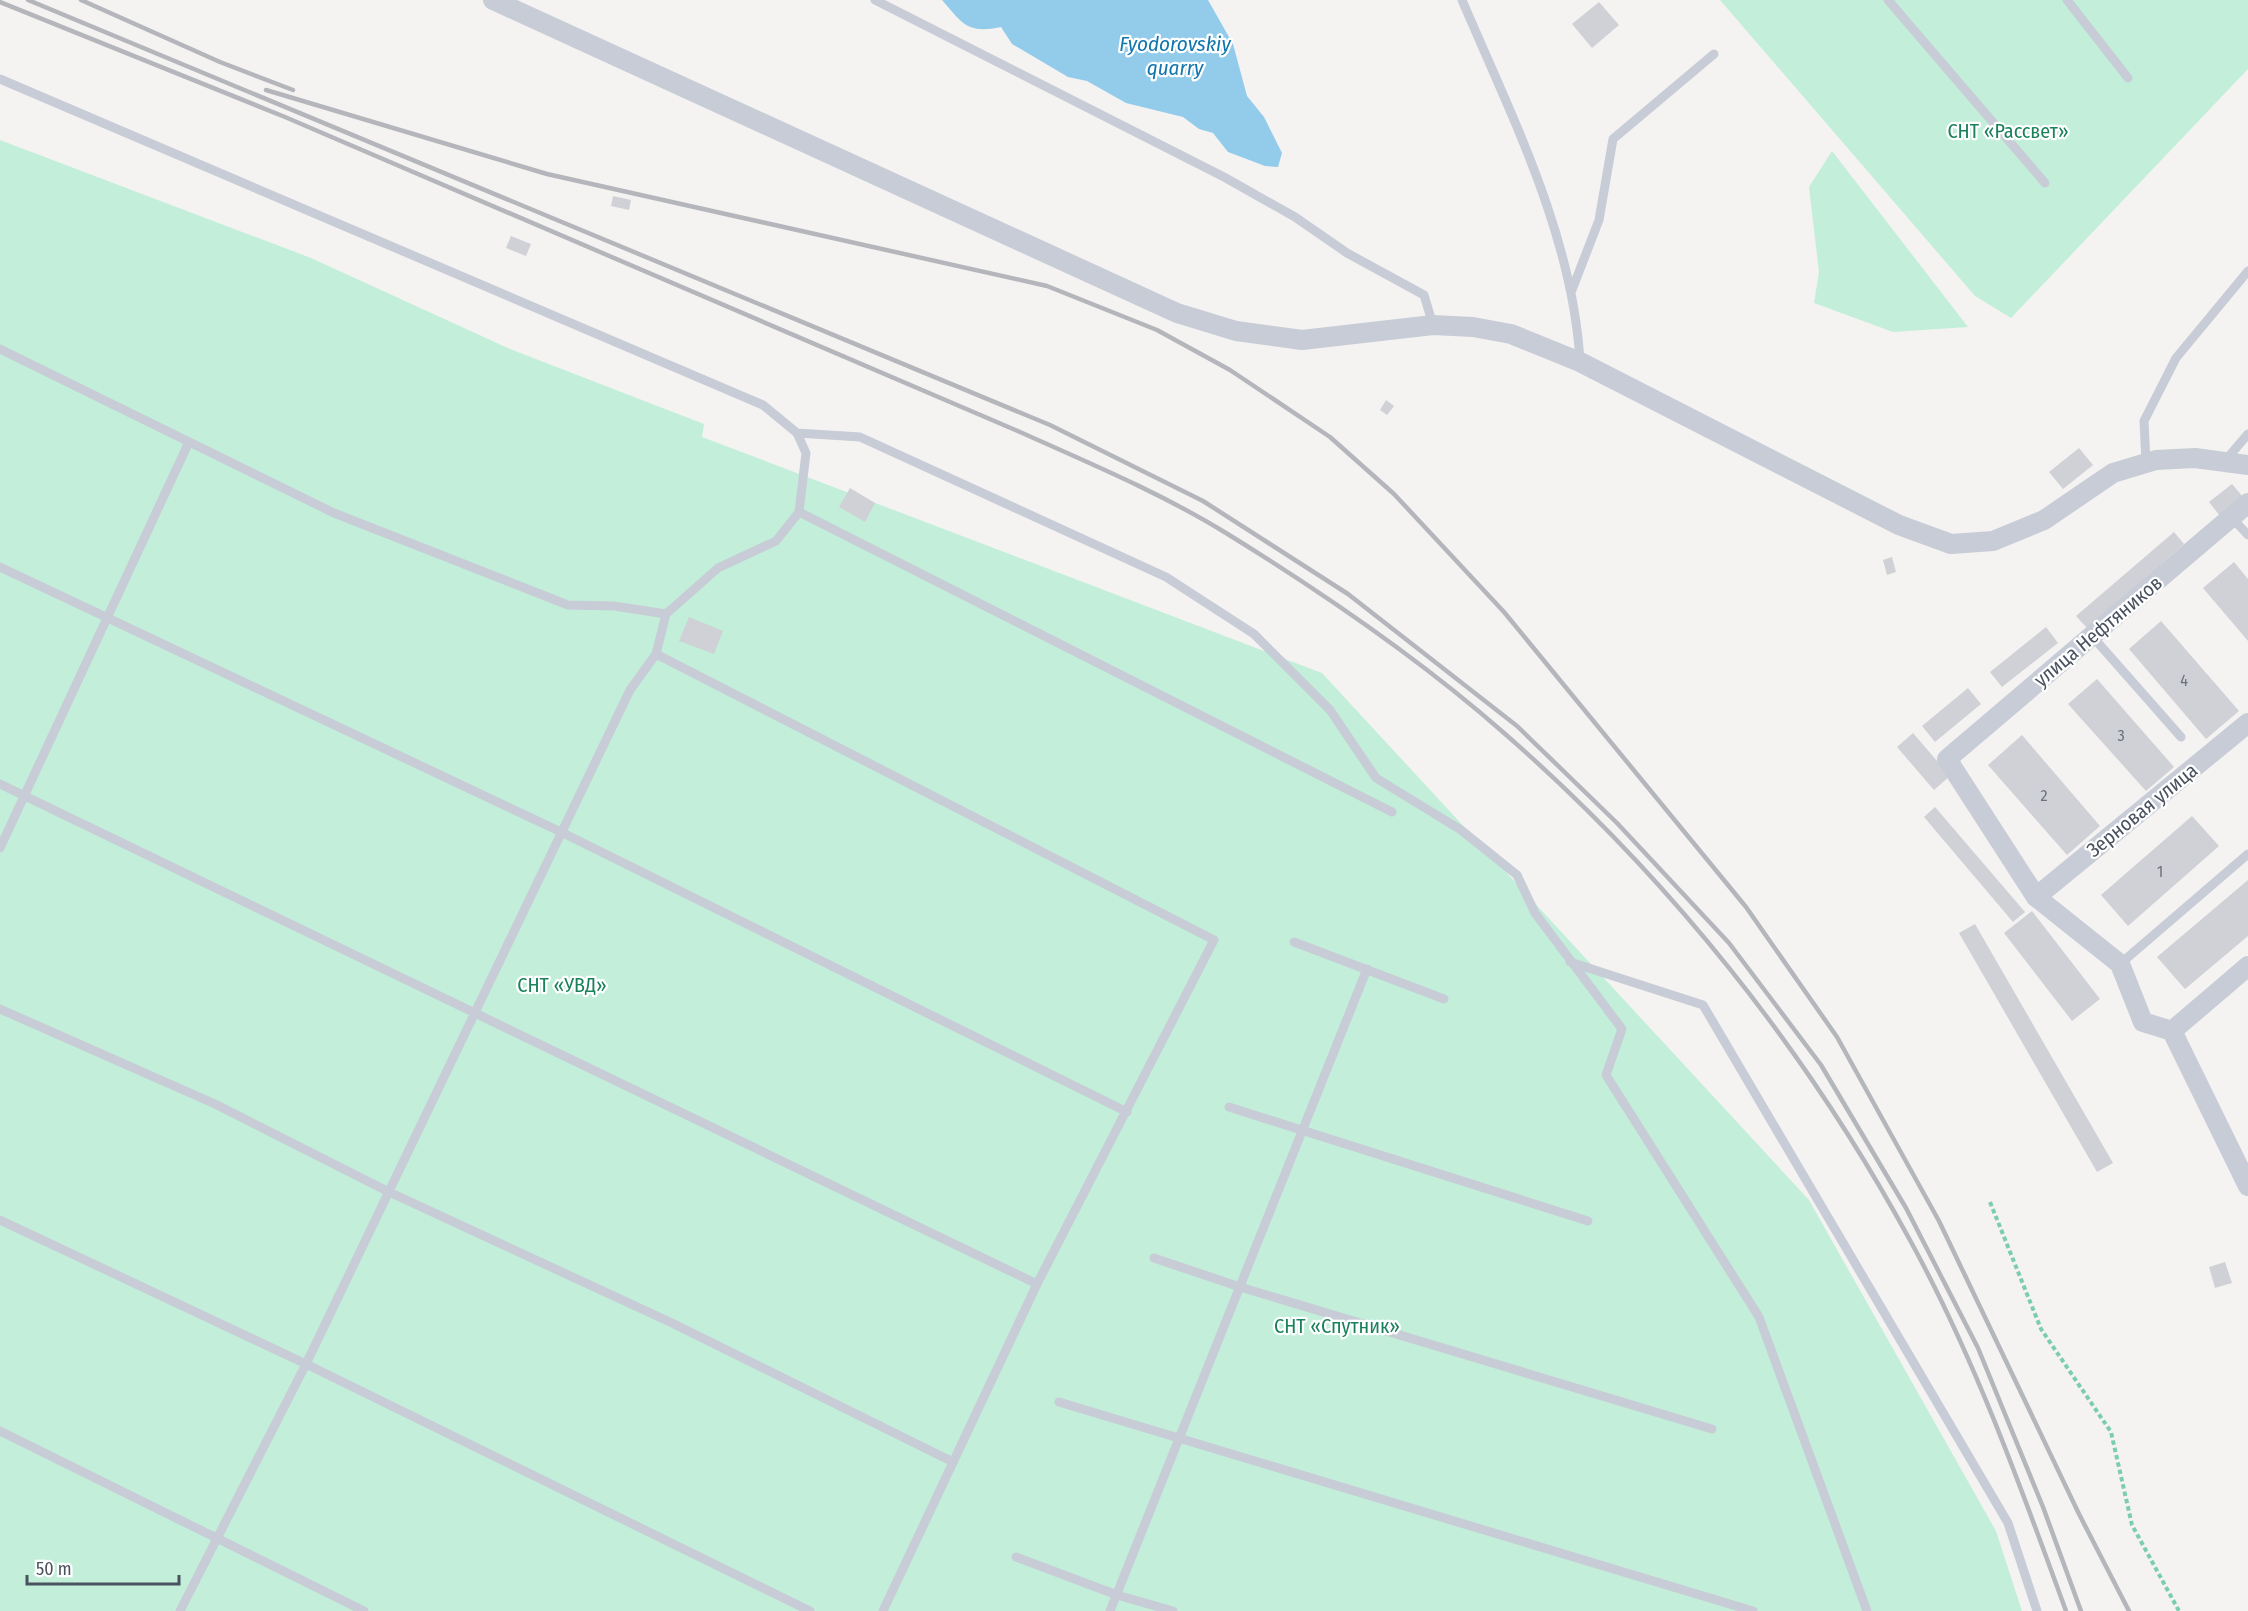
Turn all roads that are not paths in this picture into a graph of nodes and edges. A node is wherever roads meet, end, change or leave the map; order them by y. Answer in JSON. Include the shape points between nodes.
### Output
{"nodes":[{"id":1,"x":492,"y":0,"type":"edge"},
{"id":2,"x":875,"y":0,"type":"edge"},
{"id":3,"x":1462,"y":0,"type":"edge"},
{"id":4,"x":1888,"y":0,"type":"edge"},
{"id":5,"x":2067,"y":0,"type":"edge"},
{"id":6,"x":1714,"y":54,"type":"dead end"},
{"id":7,"x":2128,"y":78,"type":"dead end"},
{"id":8,"x":0,"y":79,"type":"edge"},
{"id":9,"x":2045,"y":183,"type":"dead end"},
{"id":10,"x":2248,"y":271,"type":"edge"},
{"id":11,"x":1572,"y":290,"type":"junction"},
{"id":12,"x":1433,"y":325,"type":"junction"},
{"id":13,"x":0,"y":349,"type":"edge"},
{"id":14,"x":1580,"y":362,"type":"junction"},
{"id":15,"x":797,"y":433,"type":"junction"},
{"id":16,"x":2248,"y":434,"type":"edge"},
{"id":17,"x":189,"y":442,"type":"junction"},
{"id":18,"x":2224,"y":462,"type":"junction"},
{"id":19,"x":2146,"y":463,"type":"junction"},
{"id":20,"x":2248,"y":465,"type":"edge"},
{"id":21,"x":2248,"y":503,"type":"edge"},
{"id":22,"x":799,"y":512,"type":"junction"},
{"id":23,"x":2231,"y":517,"type":"junction"},
{"id":24,"x":2248,"y":535,"type":"edge"},
{"id":25,"x":0,"y":567,"type":"edge"},
{"id":26,"x":666,"y":614,"type":"junction"},
{"id":27,"x":105,"y":618,"type":"junction"},
{"id":28,"x":2092,"y":636,"type":"junction"},
{"id":29,"x":656,"y":654,"type":"junction"},
{"id":30,"x":2248,"y":723,"type":"edge"},
{"id":31,"x":2181,"y":737,"type":"dead end"},
{"id":32,"x":0,"y":784,"type":"edge"},
{"id":33,"x":26,"y":796,"type":"junction"},
{"id":34,"x":1392,"y":812,"type":"dead end"},
{"id":35,"x":561,"y":832,"type":"junction"},
{"id":36,"x":0,"y":848,"type":"edge"},
{"id":37,"x":2248,"y":854,"type":"edge"},
{"id":38,"x":2036,"y":897,"type":"junction"},
{"id":39,"x":1294,"y":942,"type":"dead end"},
{"id":40,"x":1570,"y":962,"type":"junction"},
{"id":41,"x":2120,"y":964,"type":"junction"},
{"id":42,"x":2248,"y":966,"type":"edge"},
{"id":43,"x":1367,"y":969,"type":"junction"},
{"id":44,"x":1444,"y":999,"type":"dead end"},
{"id":45,"x":0,"y":1009,"type":"edge"},
{"id":46,"x":476,"y":1011,"type":"junction"},
{"id":47,"x":2172,"y":1031,"type":"junction"},
{"id":48,"x":1229,"y":1107,"type":"dead end"},
{"id":49,"x":1127,"y":1112,"type":"junction"},
{"id":50,"x":1304,"y":1130,"type":"junction"},
{"id":51,"x":2248,"y":1186,"type":"edge"},
{"id":52,"x":389,"y":1192,"type":"junction"},
{"id":53,"x":0,"y":1220,"type":"edge"},
{"id":54,"x":1588,"y":1221,"type":"dead end"},
{"id":55,"x":1154,"y":1258,"type":"dead end"},
{"id":56,"x":1037,"y":1284,"type":"junction"},
{"id":57,"x":1240,"y":1287,"type":"junction"},
{"id":58,"x":306,"y":1364,"type":"junction"},
{"id":59,"x":1059,"y":1402,"type":"dead end"},
{"id":60,"x":1712,"y":1429,"type":"dead end"},
{"id":61,"x":0,"y":1431,"type":"edge"},
{"id":62,"x":1179,"y":1440,"type":"junction"},
{"id":63,"x":953,"y":1462,"type":"junction"},
{"id":64,"x":217,"y":1539,"type":"junction"},
{"id":65,"x":1016,"y":1557,"type":"dead end"},
{"id":66,"x":1117,"y":1595,"type":"junction"},
{"id":67,"x":180,"y":1611,"type":"edge"},
{"id":68,"x":364,"y":1611,"type":"edge"},
{"id":69,"x":810,"y":1611,"type":"edge"},
{"id":70,"x":883,"y":1611,"type":"edge"},
{"id":71,"x":1110,"y":1611,"type":"edge"},
{"id":72,"x":1173,"y":1611,"type":"edge"},
{"id":73,"x":1753,"y":1611,"type":"edge"},
{"id":74,"x":1867,"y":1611,"type":"edge"},
{"id":75,"x":2037,"y":1611,"type":"edge"}],
"edges":[{"from":1,"to":12,"type":"street","via":[[1177,313],[1236,331],[1302,340]]},
{"from":2,"to":12,"type":"lane","via":[[1295,217],[1347,253],[1424,295]]},
{"from":3,"to":11,"type":"lane","via":[[1521,141]]},
{"from":4,"to":9,"type":"lane"},
{"from":5,"to":7,"type":"lane"},
{"from":6,"to":11,"type":"lane","via":[[1613,139],[1599,220]]},
{"from":8,"to":15,"type":"lane","via":[[763,405]]},
{"from":10,"to":19,"type":"lane","via":[[2176,358],[2144,421]]},
{"from":11,"to":14,"type":"lane"},
{"from":12,"to":14,"type":"street","via":[[1511,334]]},
{"from":13,"to":17,"type":"lane"},
{"from":14,"to":19,"type":"street","via":[[1899,525],[1951,544],[1993,541],[2044,520],[2113,473]]},
{"from":15,"to":22,"type":"lane","via":[[806,453]]},
{"from":15,"to":40,"type":"lane","via":[[861,437],[1166,577],[1254,634],[1330,710],[1376,778],[1461,830],[1517,875],[1535,913]]},
{"from":16,"to":18,"type":"lane"},
{"from":17,"to":26,"type":"lane","via":[[334,513],[568,604]]},
{"from":17,"to":27,"type":"lane"},
{"from":18,"to":19,"type":"street","via":[[2195,458]]},
{"from":18,"to":20,"type":"street"},
{"from":21,"to":23,"type":"street","name":"улица Нефтяников"},
{"from":22,"to":26,"type":"lane","via":[[776,541],[718,568]]},
{"from":22,"to":34,"type":"lane"},
{"from":23,"to":24,"type":"lane"},
{"from":23,"to":28,"type":"street","name":"улица Нефтяников"},
{"from":25,"to":27,"type":"lane"},
{"from":26,"to":29,"type":"lane"},
{"from":27,"to":33,"type":"lane"},
{"from":27,"to":35,"type":"lane"},
{"from":28,"to":31,"type":"lane"},
{"from":28,"to":38,"type":"street","name":"улица Нефтяников","via":[[1947,759]]},
{"from":29,"to":35,"type":"lane","via":[[630,690]]},
{"from":29,"to":49,"type":"lane","via":[[1214,940]]},
{"from":30,"to":38,"type":"street","name":"Зерновая улица"},
{"from":32,"to":33,"type":"lane"},
{"from":33,"to":36,"type":"lane"},
{"from":33,"to":46,"type":"lane"},
{"from":35,"to":46,"type":"lane"},
{"from":35,"to":49,"type":"lane"},
{"from":37,"to":41,"type":"lane"},
{"from":38,"to":41,"type":"street"},
{"from":39,"to":43,"type":"lane"},
{"from":40,"to":74,"type":"lane","via":[[1622,1029],[1606,1075],[1759,1317]]},
{"from":40,"to":75,"type":"lane","via":[[1703,1005],[2008,1523]]},
{"from":41,"to":47,"type":"street","via":[[2142,1022]]},
{"from":42,"to":47,"type":"street"},
{"from":43,"to":44,"type":"lane"},
{"from":43,"to":50,"type":"lane"},
{"from":45,"to":52,"type":"lane","via":[[215,1104]]},
{"from":46,"to":52,"type":"lane"},
{"from":46,"to":56,"type":"lane"},
{"from":47,"to":51,"type":"street"},
{"from":48,"to":50,"type":"lane"},
{"from":49,"to":56,"type":"lane"},
{"from":50,"to":54,"type":"lane"},
{"from":50,"to":57,"type":"lane"},
{"from":52,"to":58,"type":"lane"},
{"from":52,"to":63,"type":"lane","via":[[672,1323]]},
{"from":53,"to":58,"type":"lane"},
{"from":55,"to":57,"type":"lane"},
{"from":56,"to":63,"type":"lane"},
{"from":57,"to":60,"type":"lane"},
{"from":57,"to":62,"type":"lane"},
{"from":58,"to":64,"type":"lane"},
{"from":58,"to":69,"type":"lane"},
{"from":59,"to":62,"type":"lane"},
{"from":61,"to":64,"type":"lane"},
{"from":62,"to":66,"type":"lane"},
{"from":62,"to":73,"type":"lane"},
{"from":63,"to":70,"type":"lane"},
{"from":64,"to":67,"type":"lane"},
{"from":64,"to":68,"type":"lane"},
{"from":65,"to":66,"type":"lane"},
{"from":66,"to":71,"type":"lane"},
{"from":66,"to":72,"type":"lane"}]}
